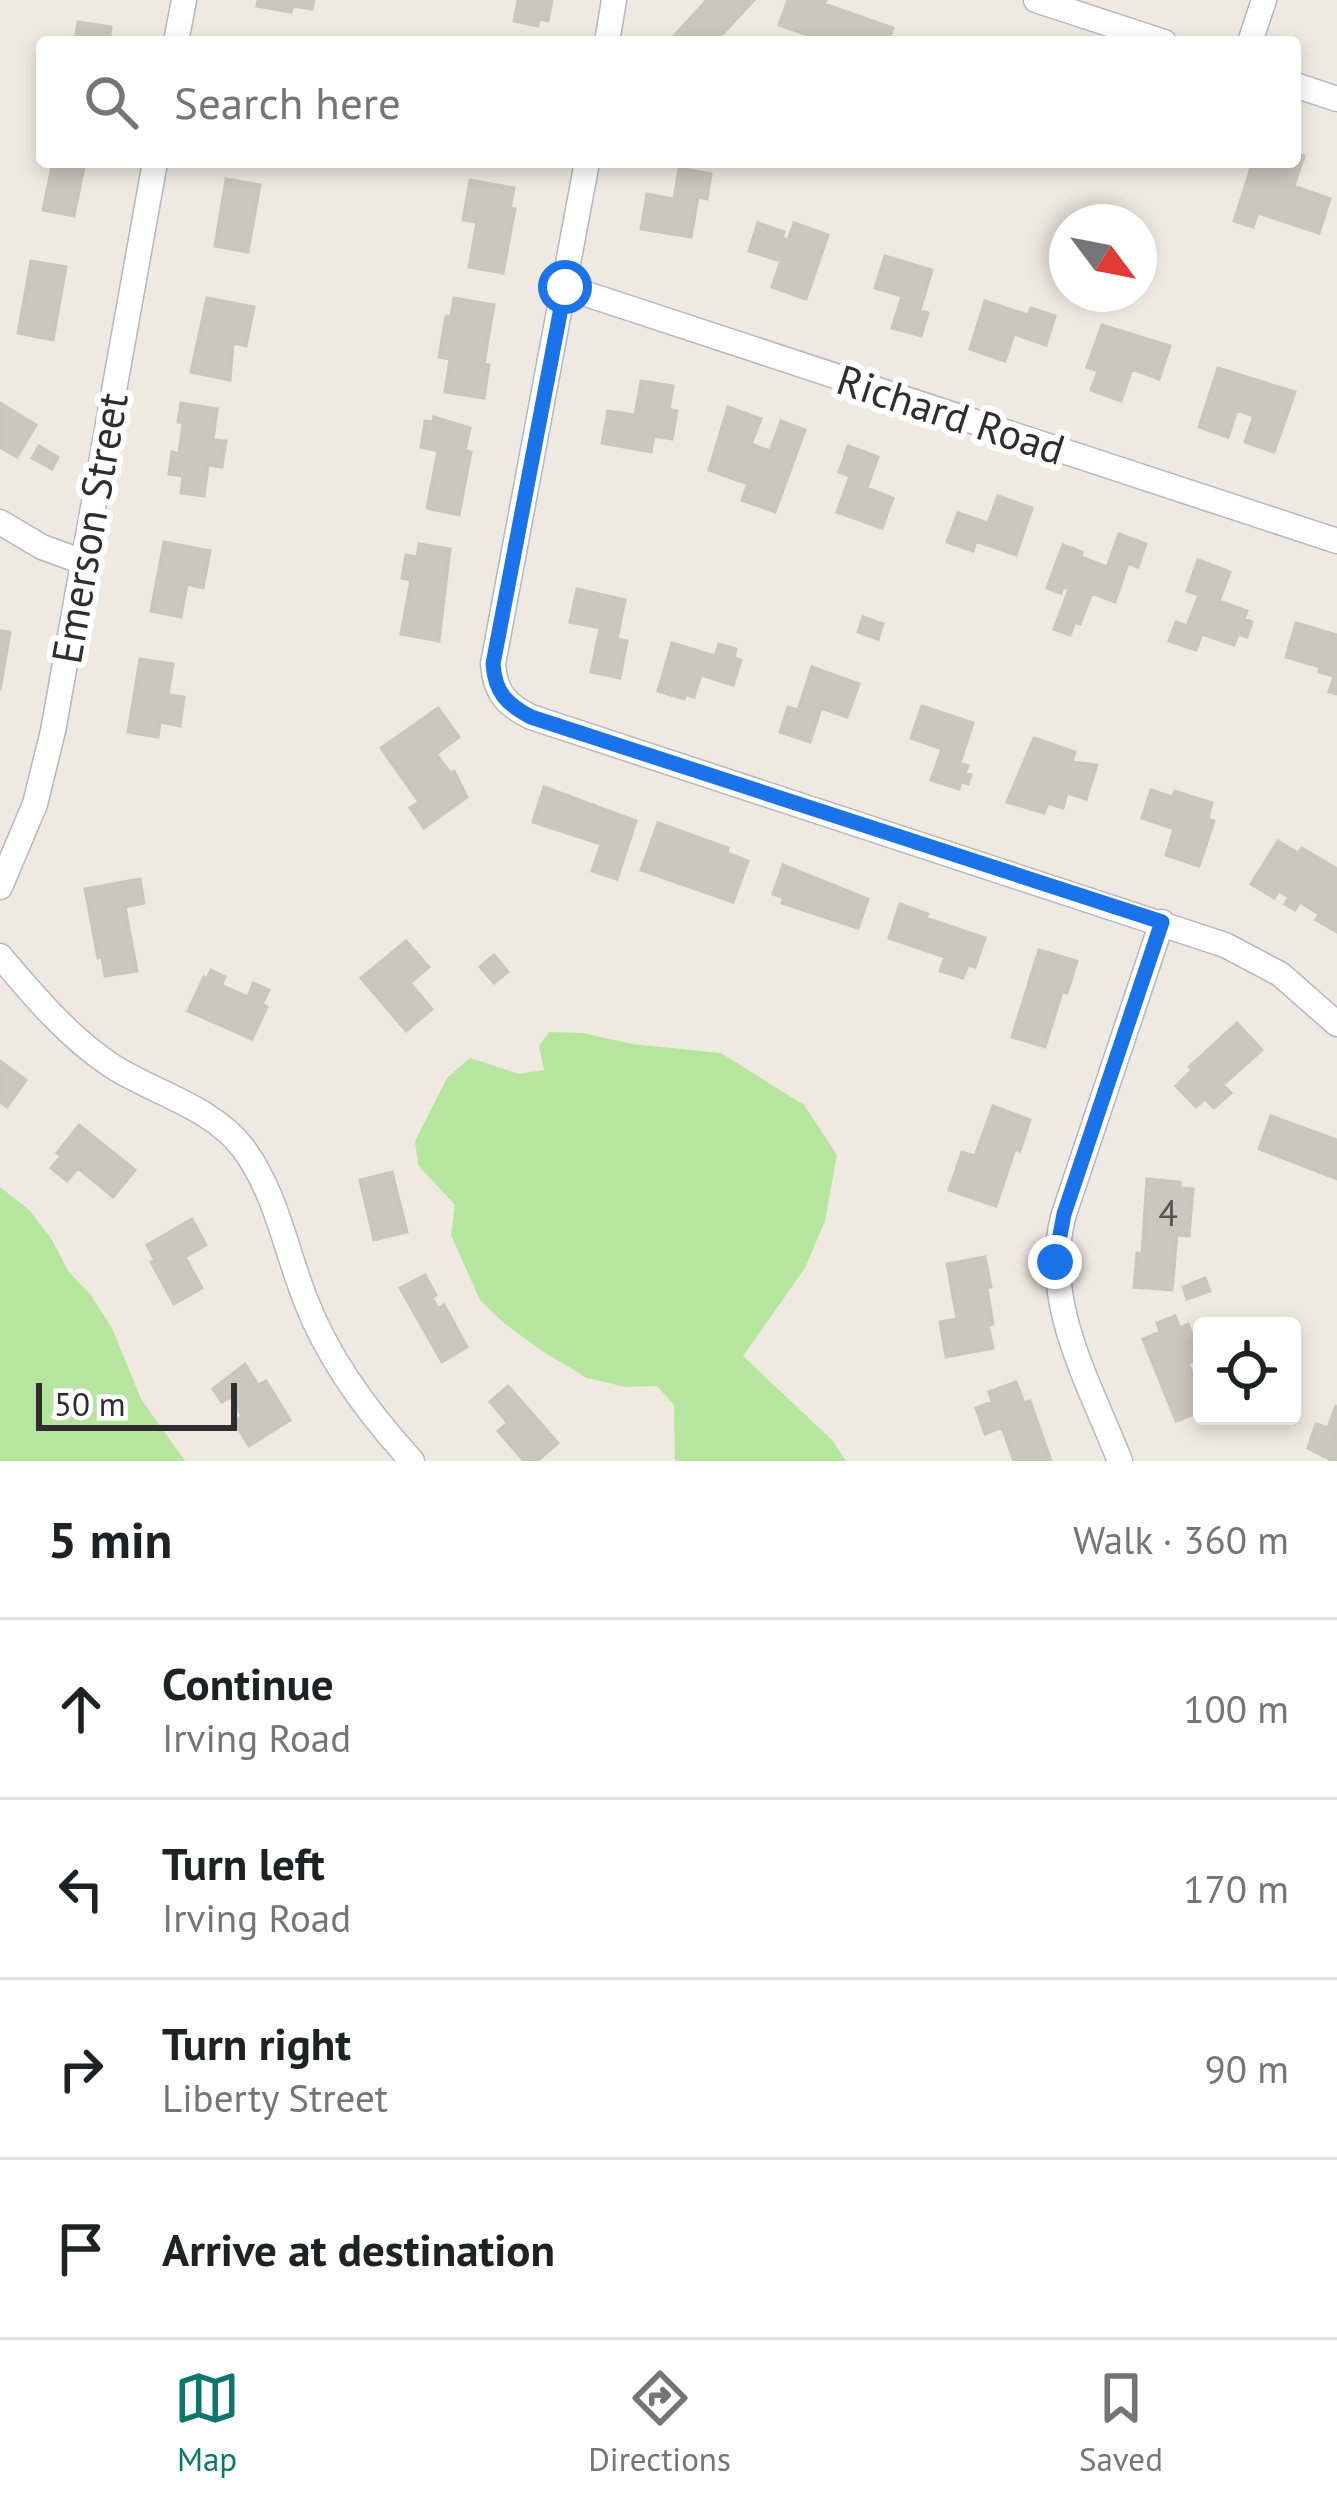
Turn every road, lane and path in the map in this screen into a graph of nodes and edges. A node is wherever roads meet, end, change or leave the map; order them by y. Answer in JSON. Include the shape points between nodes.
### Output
{"nodes":[{"id":1,"x":184,"y":0,"type":"edge"},
{"id":2,"x":614,"y":0,"type":"edge"},
{"id":3,"x":1036,"y":0,"type":"edge"},
{"id":4,"x":1264,"y":0,"type":"edge"},
{"id":5,"x":177,"y":36,"type":"edge"},
{"id":6,"x":608,"y":36,"type":"edge"},
{"id":7,"x":1146,"y":36,"type":"edge"},
{"id":8,"x":1252,"y":36,"type":"edge"},
{"id":9,"x":1301,"y":87,"type":"edge"},
{"id":10,"x":1337,"y":99,"type":"edge"},
{"id":11,"x":153,"y":168,"type":"edge"},
{"id":12,"x":585,"y":168,"type":"edge"},
{"id":13,"x":565,"y":287,"type":"junction"},
{"id":14,"x":0,"y":522,"type":"edge"},
{"id":15,"x":1337,"y":541,"type":"edge"},
{"id":16,"x":83,"y":562,"type":"junction"},
{"id":17,"x":0,"y":886,"type":"edge"},
{"id":18,"x":1162,"y":922,"type":"junction"},
{"id":19,"x":0,"y":956,"type":"edge"},
{"id":20,"x":1337,"y":1024,"type":"edge"},
{"id":21,"x":412,"y":1461,"type":"edge"},
{"id":22,"x":1120,"y":1461,"type":"edge"}],
"edges":[{"from":1,"to":5,"type":"street"},
{"from":2,"to":6,"type":"street"},
{"from":3,"to":7,"type":"street"},
{"from":4,"to":8,"type":"street"},
{"from":9,"to":10,"type":"street"},
{"from":11,"to":16,"type":"street","name":"Emerson Street"},
{"from":12,"to":13,"type":"street"},
{"from":13,"to":15,"type":"street","name":"Richard Road"},
{"from":13,"to":18,"type":"street","via":[[493,664],[502,698],[531,717]]},
{"from":14,"to":16,"type":"street"},
{"from":16,"to":17,"type":"street","name":"Emerson Street","via":[[44,769]]},
{"from":18,"to":20,"type":"street","via":[[1254,958]]},
{"from":18,"to":22,"type":"street","via":[[1055,1262],[1060,1306]]},
{"from":19,"to":21,"type":"street","via":[[108,1064],[203,1114],[241,1145],[319,1330]]}]}
